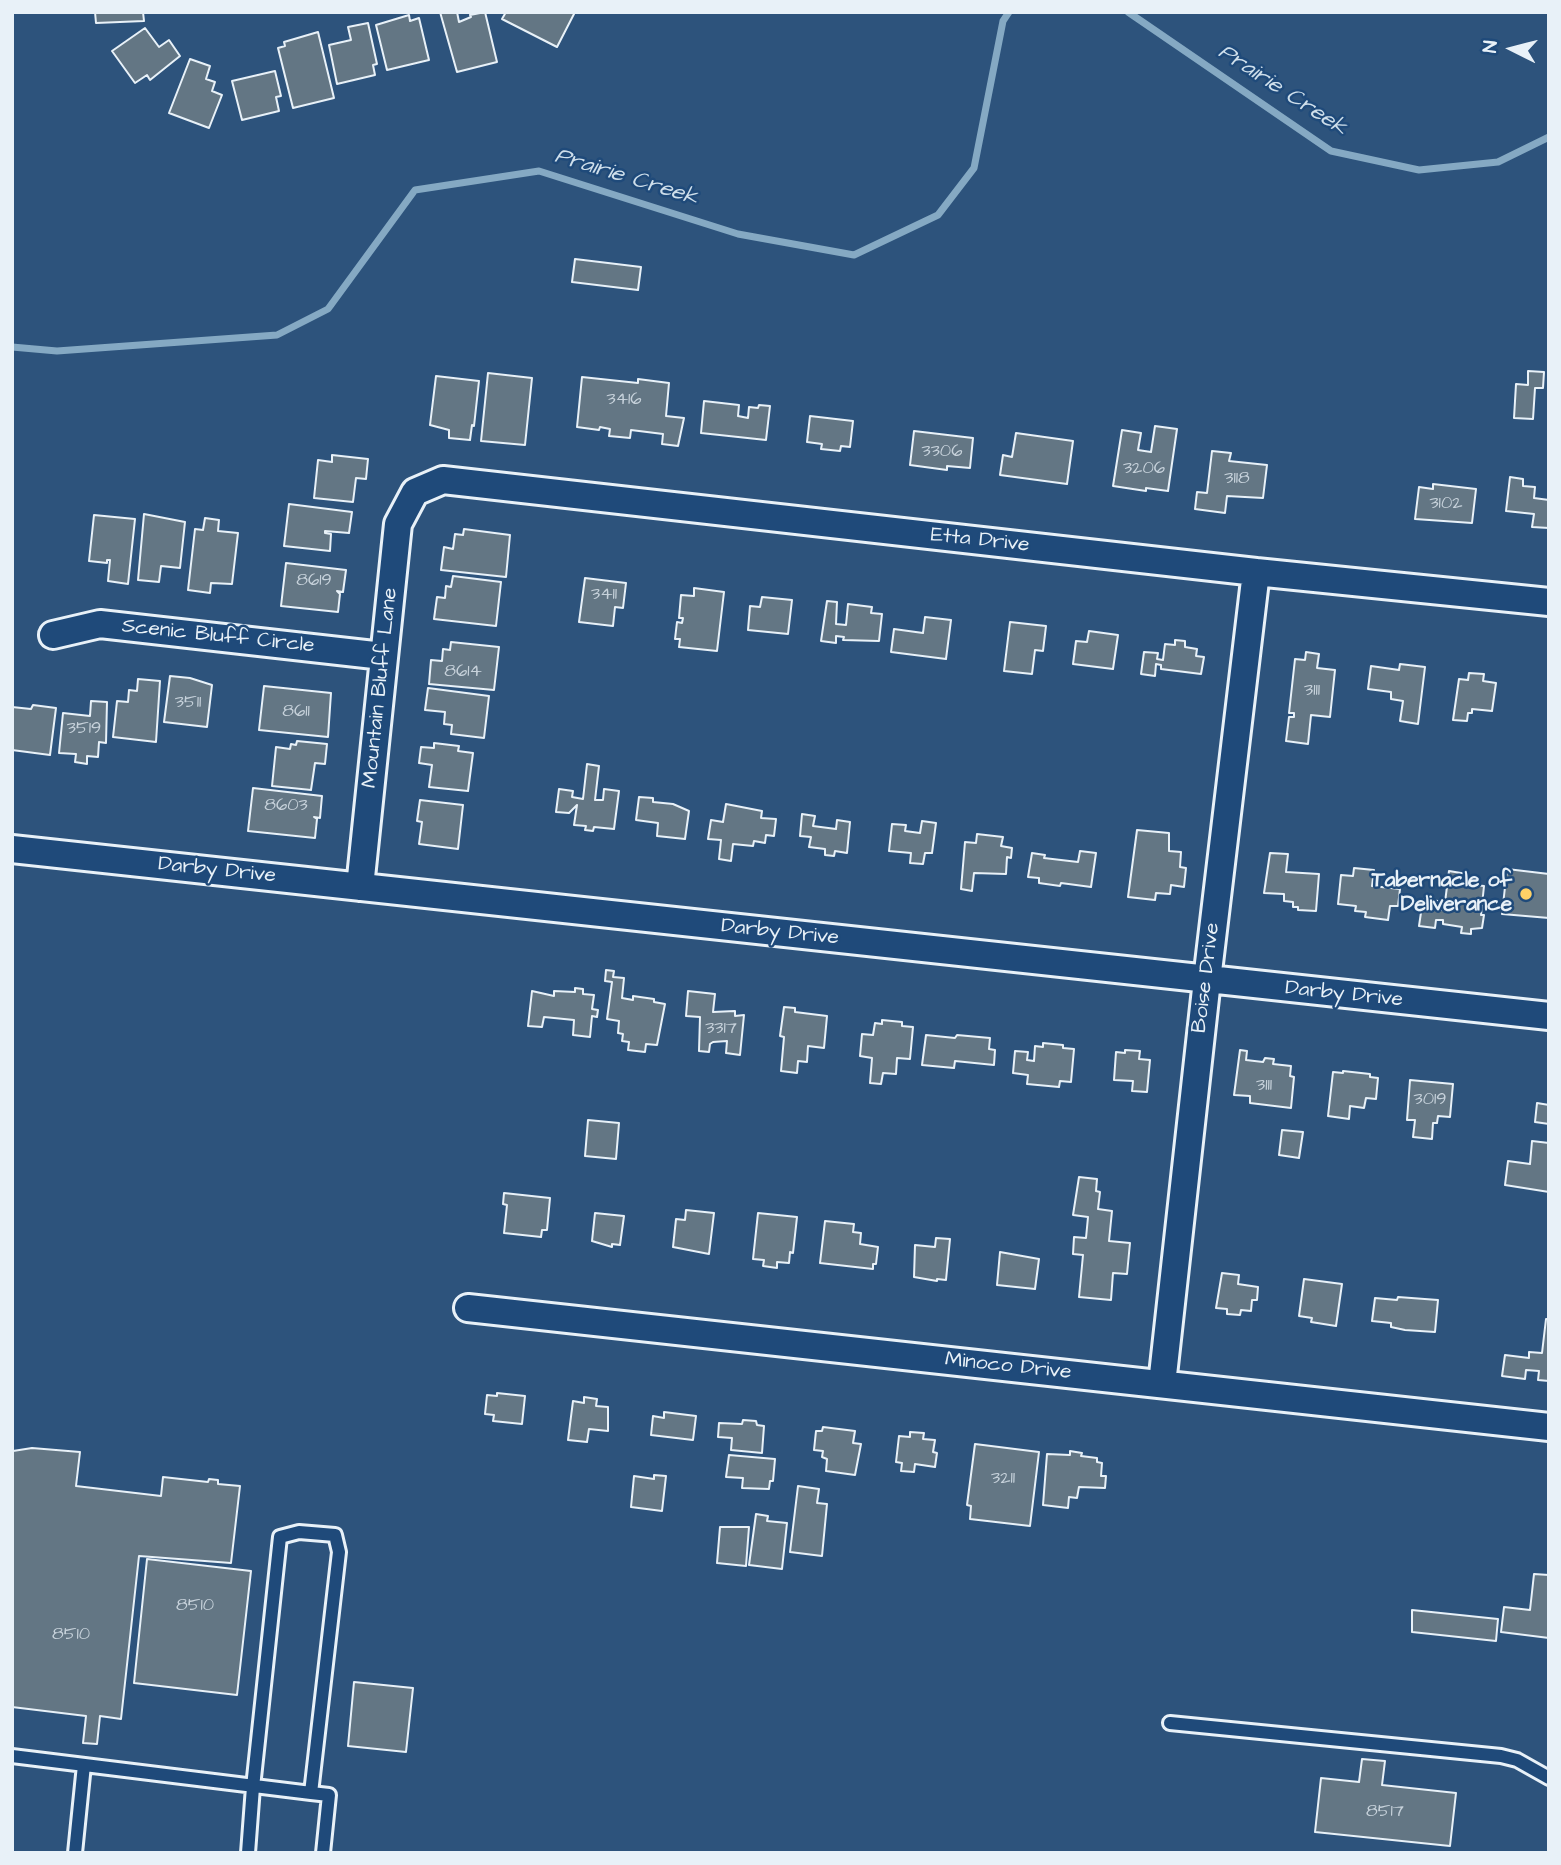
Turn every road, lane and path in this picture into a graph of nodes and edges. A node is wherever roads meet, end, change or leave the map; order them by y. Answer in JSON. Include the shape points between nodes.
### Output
{"nodes":[{"id":1,"x":415,"y":492,"type":"joint"},
{"id":2,"x":1256,"y":572,"type":"junction"},
{"id":3,"x":1549,"y":602,"type":"edge"},
{"id":4,"x":52,"y":635,"type":"dead end"},
{"id":5,"x":383,"y":656,"type":"junction"},
{"id":6,"x":12,"y":849,"type":"edge"},
{"id":7,"x":360,"y":887,"type":"junction"},
{"id":8,"x":1207,"y":980,"type":"junction"},
{"id":9,"x":1549,"y":1016,"type":"edge"},
{"id":10,"x":468,"y":1308,"type":"dead end"},
{"id":11,"x":1162,"y":1384,"type":"junction"},
{"id":12,"x":1549,"y":1427,"type":"edge"},
{"id":13,"x":1170,"y":1723,"type":"dead end"},
{"id":14,"x":12,"y":1756,"type":"edge"},
{"id":15,"x":84,"y":1765,"type":"junction"},
{"id":16,"x":1549,"y":1778,"type":"edge"},
{"id":17,"x":253,"y":1787,"type":"junction"},
{"id":18,"x":311,"y":1793,"type":"junction"},
{"id":19,"x":75,"y":1853,"type":"edge"},
{"id":20,"x":248,"y":1853,"type":"edge"},
{"id":21,"x":323,"y":1853,"type":"edge"}],
"edges":[{"from":1,"to":2,"type":"street","name":"Etta Drive","via":[[443,480]]},
{"from":1,"to":5,"type":"street","name":"Mountain Bluff Lane","via":[[398,524]]},
{"from":2,"to":3,"type":"street","name":"Etta Drive"},
{"from":2,"to":8,"type":"street","name":"Boise Drive"},
{"from":4,"to":5,"type":"street","name":"Scenic Bluff Circle","via":[[100,624]]},
{"from":5,"to":7,"type":"street","name":"Mountain Bluff Lane"},
{"from":6,"to":7,"type":"street","name":"Darby Drive"},
{"from":7,"to":8,"type":"street","name":"Darby Drive"},
{"from":8,"to":9,"type":"street","name":"Darby Drive"},
{"from":8,"to":11,"type":"street","name":"Boise Drive"},
{"from":10,"to":11,"type":"street","name":"Minoco Drive"},
{"from":11,"to":12,"type":"street","name":"Minoco Drive"},
{"from":13,"to":16,"type":"lane","via":[[1501,1756]]},
{"from":14,"to":15,"type":"lane"},
{"from":15,"to":17,"type":"lane"},
{"from":15,"to":19,"type":"lane"},
{"from":17,"to":18,"type":"lane"},
{"from":17,"to":18,"type":"lane","via":[[280,1537],[299,1532],[335,1535],[339,1552]]},
{"from":17,"to":20,"type":"lane"},
{"from":18,"to":21,"type":"lane","via":[[330,1795]]}]}
